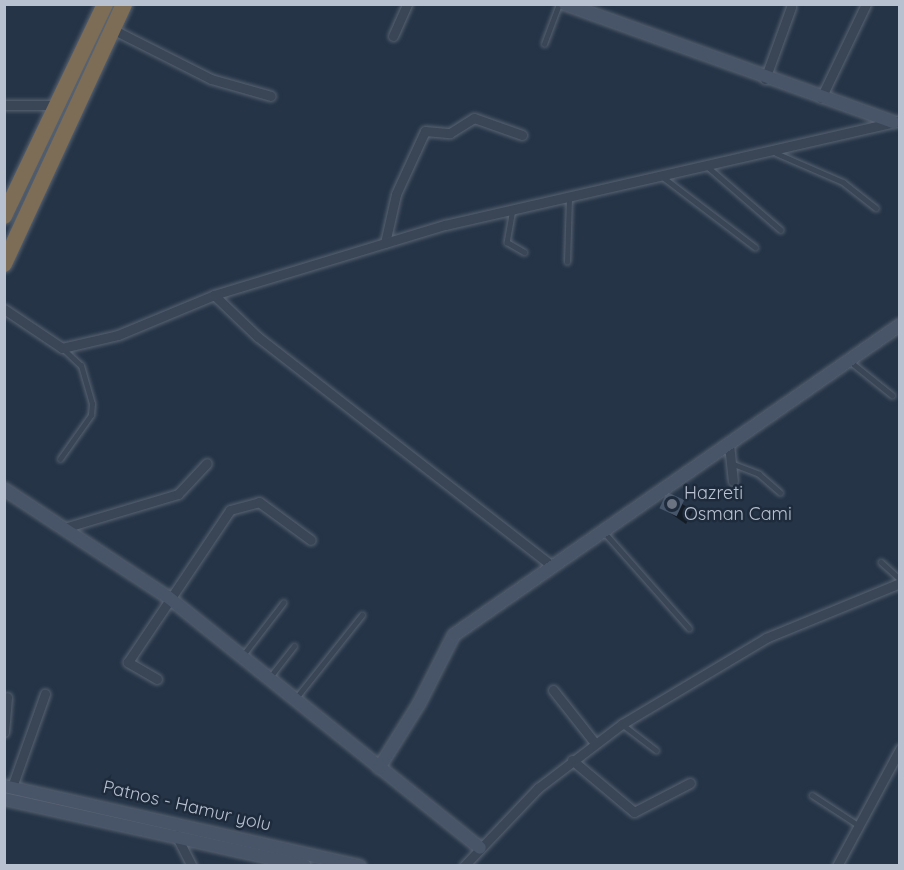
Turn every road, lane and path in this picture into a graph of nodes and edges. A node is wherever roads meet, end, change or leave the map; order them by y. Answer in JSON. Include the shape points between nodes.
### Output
{"nodes":[{"id":1,"x":105,"y":4,"type":"edge"},
{"id":2,"x":124,"y":4,"type":"edge"},
{"id":3,"x":407,"y":4,"type":"edge"},
{"id":4,"x":559,"y":4,"type":"edge"},
{"id":5,"x":565,"y":4,"type":"edge"},
{"id":6,"x":866,"y":4,"type":"edge"},
{"id":7,"x":791,"y":7,"type":"dead end"},
{"id":8,"x":112,"y":29,"type":"junction"},
{"id":9,"x":393,"y":36,"type":"dead end"},
{"id":10,"x":544,"y":44,"type":"dead end"},
{"id":11,"x":765,"y":79,"type":"junction"},
{"id":12,"x":271,"y":96,"type":"dead end"},
{"id":13,"x":821,"y":98,"type":"junction"},
{"id":14,"x":4,"y":105,"type":"edge"},
{"id":15,"x":58,"y":105,"type":"junction"},
{"id":16,"x":896,"y":122,"type":"edge"},
{"id":17,"x":522,"y":135,"type":"dead end"},
{"id":18,"x":776,"y":153,"type":"junction"},
{"id":19,"x":708,"y":167,"type":"junction"},
{"id":20,"x":663,"y":177,"type":"junction"},
{"id":21,"x":569,"y":198,"type":"junction"},
{"id":22,"x":876,"y":208,"type":"dead end"},
{"id":23,"x":513,"y":209,"type":"junction"},
{"id":24,"x":4,"y":216,"type":"edge"},
{"id":25,"x":781,"y":230,"type":"dead end"},
{"id":26,"x":385,"y":243,"type":"junction"},
{"id":27,"x":755,"y":247,"type":"dead end"},
{"id":28,"x":524,"y":252,"type":"dead end"},
{"id":29,"x":567,"y":262,"type":"dead end"},
{"id":30,"x":4,"y":264,"type":"edge"},
{"id":31,"x":214,"y":295,"type":"junction"},
{"id":32,"x":4,"y":309,"type":"edge"},
{"id":33,"x":900,"y":326,"type":"edge"},
{"id":34,"x":62,"y":348,"type":"junction"},
{"id":35,"x":851,"y":362,"type":"junction"},
{"id":36,"x":892,"y":395,"type":"dead end"},
{"id":37,"x":729,"y":444,"type":"junction"},
{"id":38,"x":60,"y":459,"type":"dead end"},
{"id":39,"x":207,"y":463,"type":"dead end"},
{"id":40,"x":731,"y":463,"type":"junction"},
{"id":41,"x":734,"y":481,"type":"dead end"},
{"id":42,"x":4,"y":489,"type":"edge"},
{"id":43,"x":780,"y":492,"type":"dead end"},
{"id":44,"x":64,"y":528,"type":"junction"},
{"id":45,"x":601,"y":528,"type":"junction"},
{"id":46,"x":311,"y":540,"type":"dead end"},
{"id":47,"x":881,"y":562,"type":"dead end"},
{"id":48,"x":552,"y":566,"type":"junction"},
{"id":49,"x":900,"y":581,"type":"edge"},
{"id":50,"x":168,"y":597,"type":"junction"},
{"id":51,"x":283,"y":603,"type":"dead end"},
{"id":52,"x":362,"y":615,"type":"dead end"},
{"id":53,"x":689,"y":628,"type":"dead end"},
{"id":54,"x":294,"y":646,"type":"dead end"},
{"id":55,"x":241,"y":657,"type":"junction"},
{"id":56,"x":157,"y":679,"type":"dead end"},
{"id":57,"x":268,"y":679,"type":"junction"},
{"id":58,"x":553,"y":690,"type":"dead end"},
{"id":59,"x":45,"y":694,"type":"dead end"},
{"id":60,"x":7,"y":697,"type":"dead end"},
{"id":61,"x":294,"y":700,"type":"junction"},
{"id":62,"x":622,"y":724,"type":"junction"},
{"id":63,"x":4,"y":732,"type":"edge"},
{"id":64,"x":594,"y":742,"type":"junction"},
{"id":65,"x":900,"y":749,"type":"edge"},
{"id":66,"x":656,"y":750,"type":"dead end"},
{"id":67,"x":572,"y":760,"type":"junction"},
{"id":68,"x":379,"y":768,"type":"junction"},
{"id":69,"x":690,"y":783,"type":"dead end"},
{"id":70,"x":8,"y":787,"type":"edge"},
{"id":71,"x":812,"y":795,"type":"dead end"},
{"id":72,"x":4,"y":799,"type":"edge"},
{"id":73,"x":858,"y":825,"type":"junction"},
{"id":74,"x":176,"y":835,"type":"junction"},
{"id":75,"x":480,"y":848,"type":"junction"},
{"id":76,"x":192,"y":866,"type":"edge"},
{"id":77,"x":305,"y":866,"type":"edge"},
{"id":78,"x":360,"y":866,"type":"edge"},
{"id":79,"x":464,"y":866,"type":"edge"},
{"id":80,"x":837,"y":866,"type":"edge"}],
"edges":[{"from":1,"to":15,"type":"highway"},
{"from":2,"to":8,"type":"highway"},
{"from":3,"to":9,"type":"street"},
{"from":4,"to":10,"type":"lane"},
{"from":5,"to":11,"type":"street"},
{"from":6,"to":13,"type":"street"},
{"from":7,"to":11,"type":"street"},
{"from":8,"to":12,"type":"street","via":[[212,80]]},
{"from":8,"to":30,"type":"highway"},
{"from":11,"to":13,"type":"street"},
{"from":13,"to":16,"type":"street"},
{"from":14,"to":15,"type":"street"},
{"from":15,"to":24,"type":"highway"},
{"from":16,"to":18,"type":"street"},
{"from":17,"to":26,"type":"street","via":[[474,118],[450,133],[425,131],[396,194]]},
{"from":18,"to":19,"type":"street"},
{"from":18,"to":22,"type":"lane","via":[[843,182]]},
{"from":19,"to":20,"type":"street"},
{"from":19,"to":25,"type":"lane"},
{"from":20,"to":21,"type":"street"},
{"from":20,"to":27,"type":"lane"},
{"from":21,"to":23,"type":"street"},
{"from":21,"to":29,"type":"lane"},
{"from":23,"to":26,"type":"street"},
{"from":23,"to":28,"type":"lane","via":[[507,242]]},
{"from":26,"to":31,"type":"street"},
{"from":31,"to":34,"type":"street","via":[[118,335]]},
{"from":31,"to":48,"type":"street","via":[[258,337]]},
{"from":32,"to":34,"type":"street"},
{"from":33,"to":35,"type":"street"},
{"from":34,"to":38,"type":"lane","via":[[81,366],[92,404],[91,416]]},
{"from":35,"to":36,"type":"lane"},
{"from":35,"to":37,"type":"street"},
{"from":37,"to":40,"type":"street"},
{"from":37,"to":45,"type":"street"},
{"from":39,"to":44,"type":"street","via":[[178,494]]},
{"from":40,"to":41,"type":"street"},
{"from":40,"to":43,"type":"lane","via":[[759,474]]},
{"from":42,"to":44,"type":"street"},
{"from":44,"to":50,"type":"street"},
{"from":45,"to":48,"type":"street"},
{"from":45,"to":53,"type":"lane"},
{"from":46,"to":50,"type":"street","via":[[259,502],[238,504]]},
{"from":47,"to":49,"type":"lane"},
{"from":48,"to":68,"type":"street","via":[[446,644],[419,704]]},
{"from":49,"to":62,"type":"street","via":[[766,638]]},
{"from":50,"to":55,"type":"street"},
{"from":50,"to":56,"type":"street","via":[[128,662]]},
{"from":51,"to":55,"type":"lane"},
{"from":52,"to":61,"type":"lane"},
{"from":54,"to":57,"type":"lane"},
{"from":55,"to":57,"type":"street"},
{"from":57,"to":61,"type":"street"},
{"from":58,"to":64,"type":"street"},
{"from":59,"to":70,"type":"street"},
{"from":60,"to":63,"type":"street"},
{"from":61,"to":68,"type":"street"},
{"from":62,"to":64,"type":"street"},
{"from":62,"to":66,"type":"lane"},
{"from":64,"to":67,"type":"street"},
{"from":65,"to":73,"type":"street"},
{"from":67,"to":69,"type":"street","via":[[634,812]]},
{"from":67,"to":75,"type":"street"},
{"from":68,"to":75,"type":"street"},
{"from":70,"to":78,"type":"street","name":"Patnos - Hamur yolu"},
{"from":71,"to":73,"type":"lane"},
{"from":72,"to":74,"type":"street","name":"Patnos - Hamur yolu"},
{"from":73,"to":80,"type":"street"},
{"from":74,"to":76,"type":"street"},
{"from":74,"to":77,"type":"street","name":"Patnos - Hamur yolu"},
{"from":75,"to":79,"type":"street"}]}
